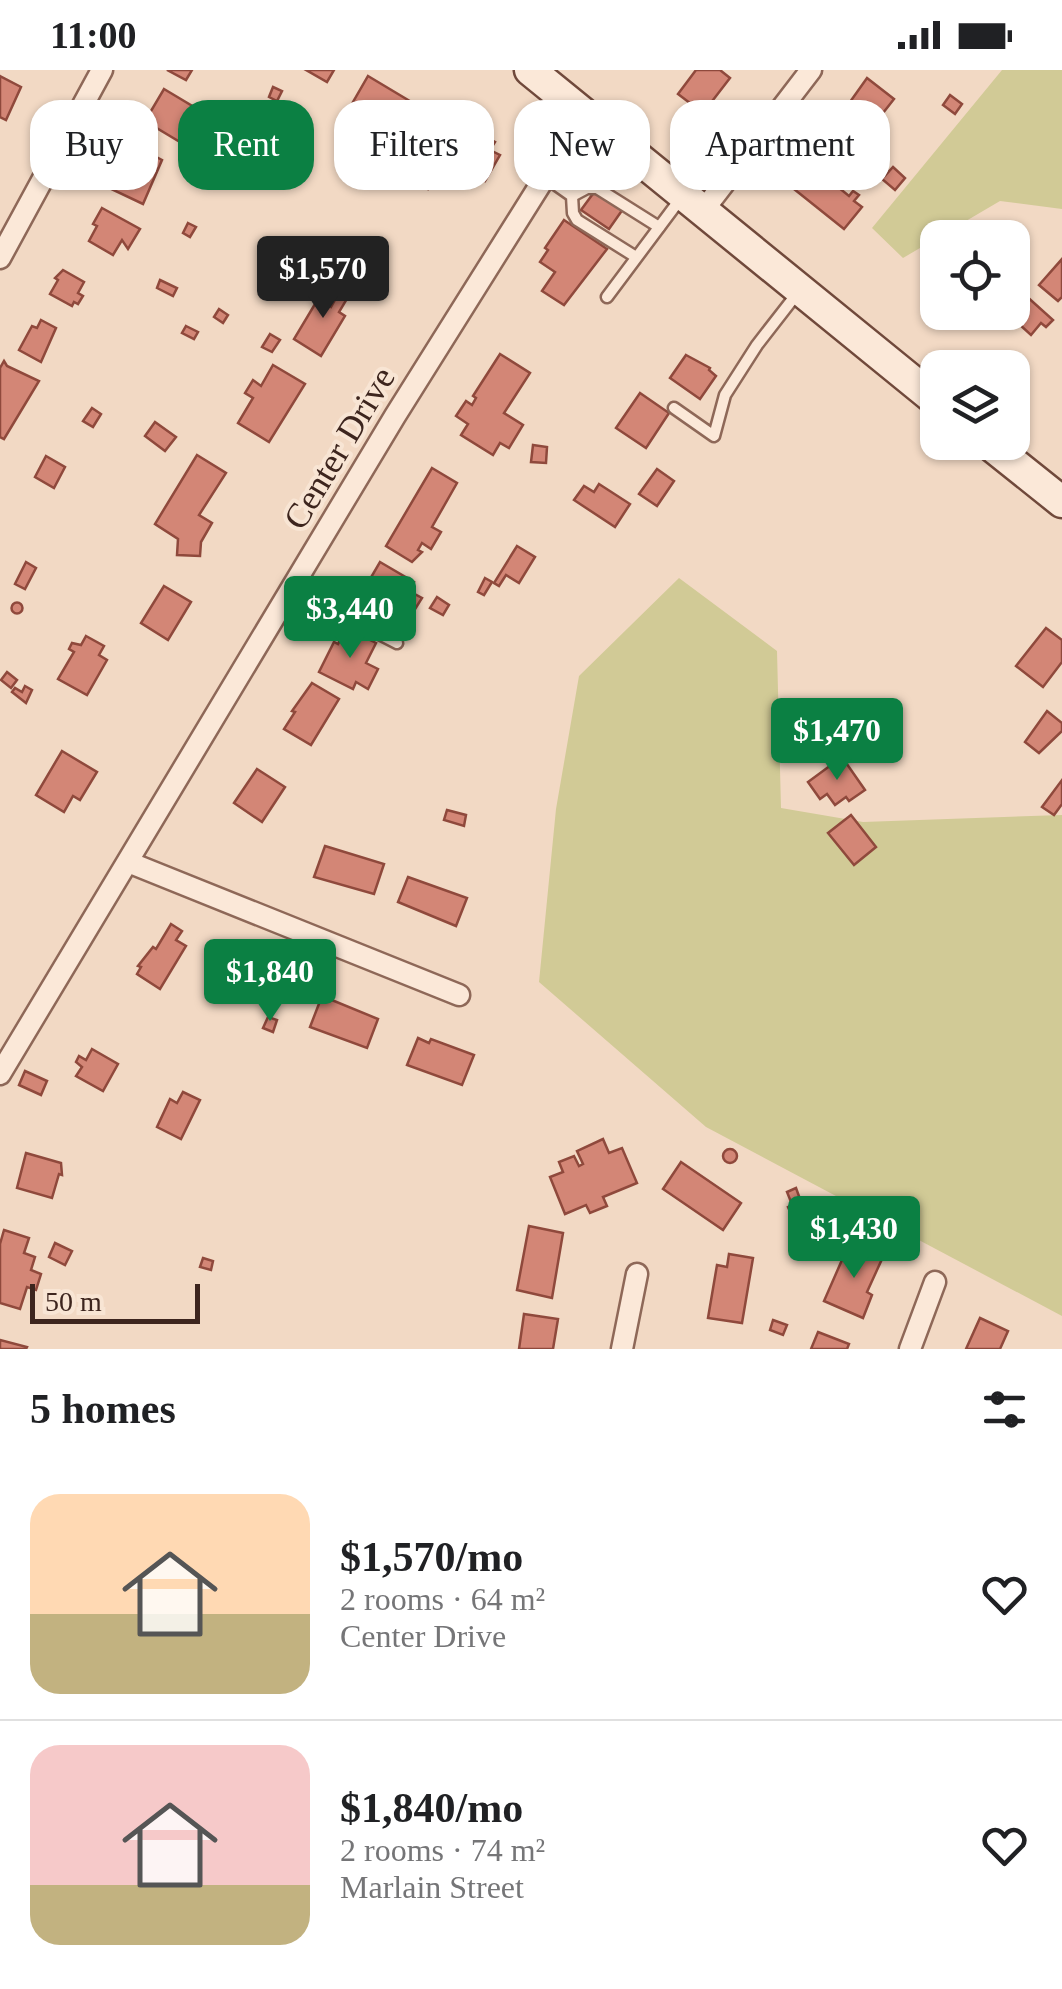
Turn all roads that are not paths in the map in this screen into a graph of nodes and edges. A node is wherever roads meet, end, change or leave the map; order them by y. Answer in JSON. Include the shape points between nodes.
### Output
{"nodes":[{"id":1,"x":102,"y":70,"type":"edge"},
{"id":2,"x":530,"y":70,"type":"edge"},
{"id":3,"x":811,"y":70,"type":"edge"},
{"id":4,"x":567,"y":100,"type":"edge"},
{"id":5,"x":650,"y":169,"type":"edge"},
{"id":6,"x":537,"y":190,"type":"edge"},
{"id":7,"x":563,"y":190,"type":"edge"},
{"id":8,"x":572,"y":196,"type":"junction"},
{"id":9,"x":692,"y":204,"type":"junction"},
{"id":10,"x":659,"y":227,"type":"junction"},
{"id":11,"x":636,"y":257,"type":"junction"},
{"id":12,"x":0,"y":258,"type":"edge"},
{"id":13,"x":800,"y":290,"type":"junction"},
{"id":14,"x":606,"y":296,"type":"dead end"},
{"id":15,"x":920,"y":387,"type":"edge"},
{"id":16,"x":674,"y":408,"type":"dead end"},
{"id":17,"x":1010,"y":460,"type":"edge"},
{"id":18,"x":1062,"y":502,"type":"edge"},
{"id":19,"x":292,"y":589,"type":"junction"},
{"id":20,"x":397,"y":643,"type":"dead end"},
{"id":21,"x":128,"y":862,"type":"junction"},
{"id":22,"x":459,"y":995,"type":"dead end"},
{"id":23,"x":0,"y":1074,"type":"edge"},
{"id":24,"x":637,"y":1274,"type":"dead end"},
{"id":25,"x":935,"y":1282,"type":"dead end"},
{"id":26,"x":622,"y":1349,"type":"edge"},
{"id":27,"x":910,"y":1349,"type":"edge"}],
"edges":[{"from":1,"to":12,"type":"street"},
{"from":2,"to":4,"type":"street"},
{"from":3,"to":9,"type":"street"},
{"from":5,"to":9,"type":"street"},
{"from":6,"to":19,"type":"street","name":"Center Drive"},
{"from":7,"to":8,"type":"lane"},
{"from":8,"to":10,"type":"lane","via":[[597,188]]},
{"from":8,"to":11,"type":"lane","via":[[577,220]]},
{"from":9,"to":10,"type":"lane"},
{"from":9,"to":13,"type":"street"},
{"from":10,"to":11,"type":"lane"},
{"from":11,"to":14,"type":"lane"},
{"from":13,"to":15,"type":"street"},
{"from":13,"to":16,"type":"lane","via":[[724,394],[714,436]]},
{"from":17,"to":18,"type":"street"},
{"from":19,"to":20,"type":"lane"},
{"from":19,"to":21,"type":"street","name":"Center Drive"},
{"from":21,"to":22,"type":"street"},
{"from":21,"to":23,"type":"street","name":"Center Drive"},
{"from":24,"to":26,"type":"street"},
{"from":25,"to":27,"type":"street"}]}
